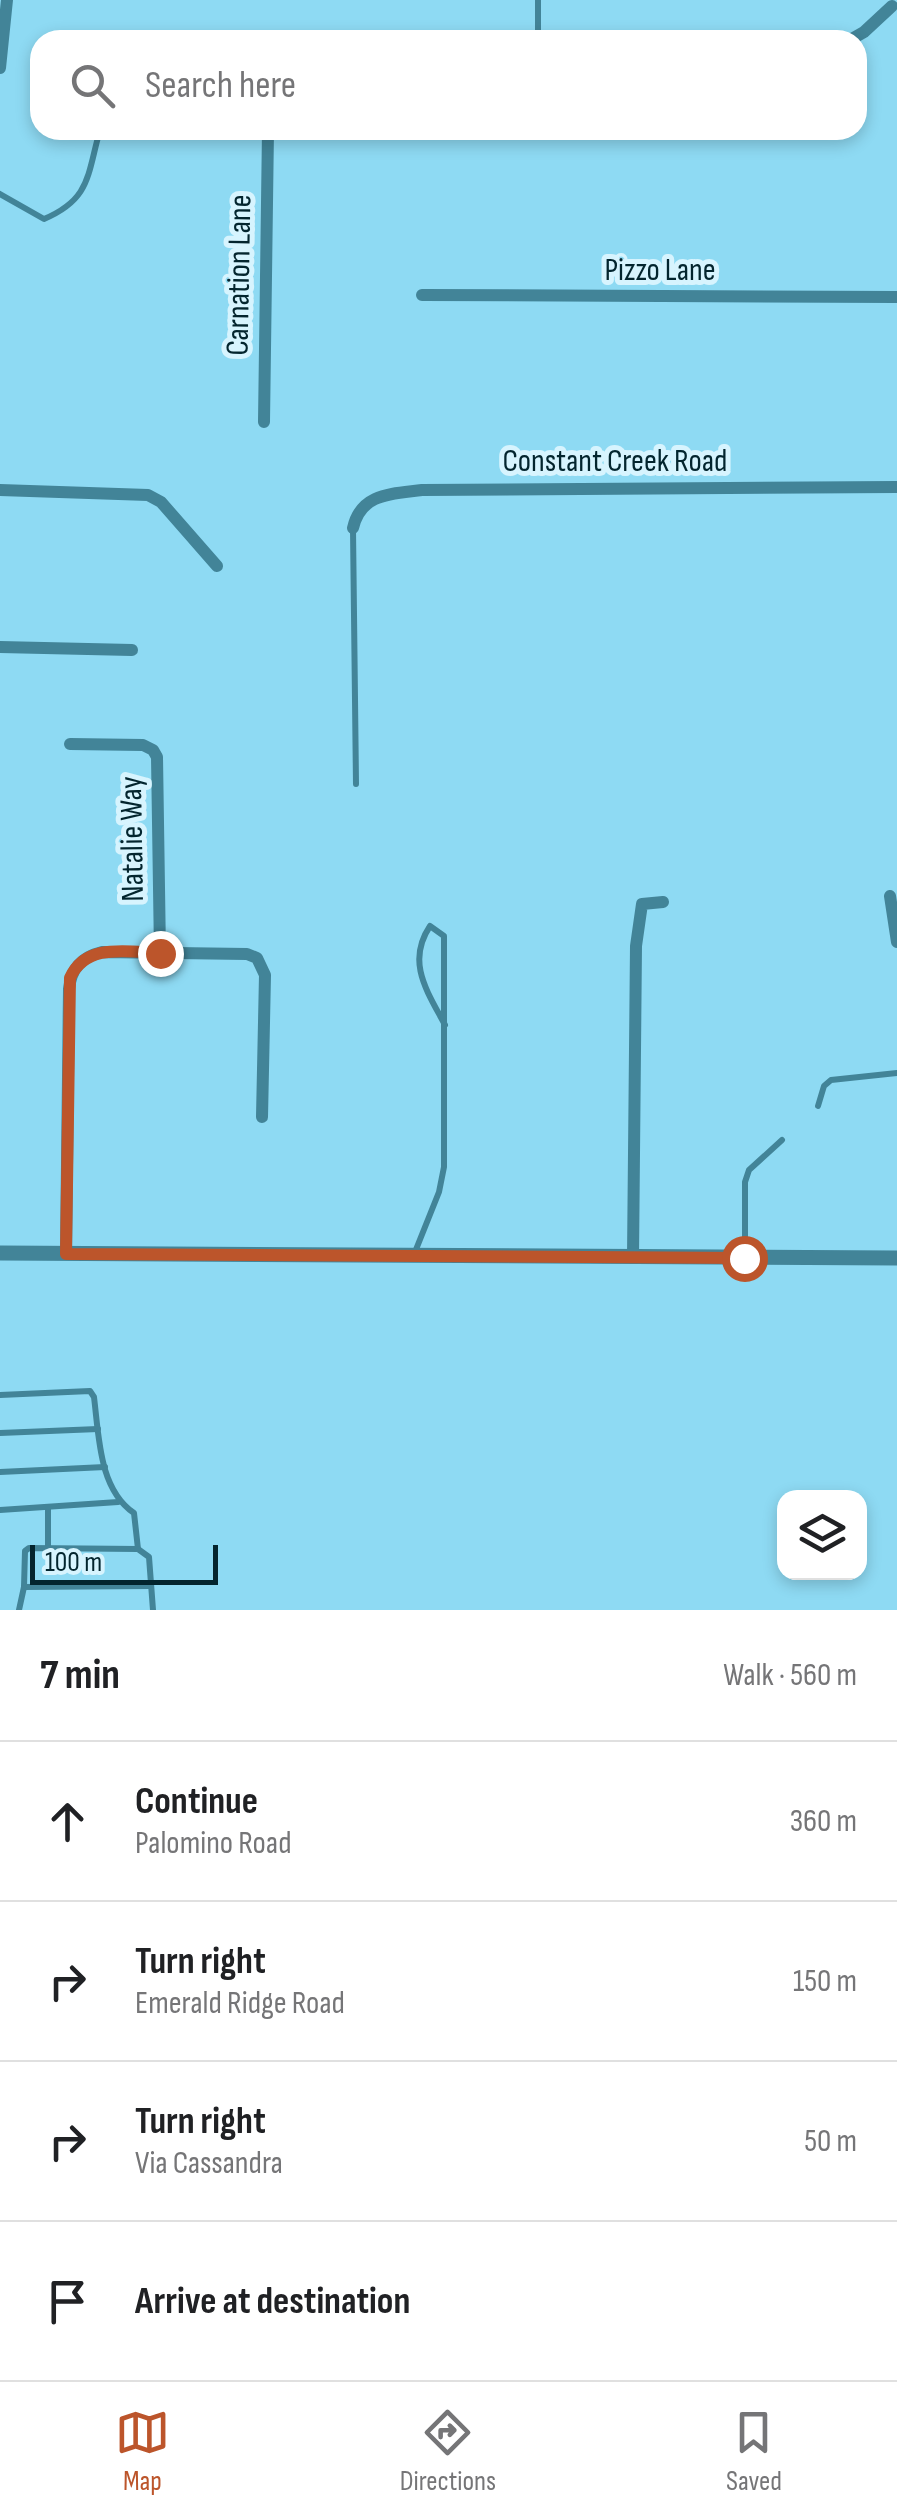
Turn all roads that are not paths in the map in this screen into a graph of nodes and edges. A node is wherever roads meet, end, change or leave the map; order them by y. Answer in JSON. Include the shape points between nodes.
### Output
{"nodes":[{"id":1,"x":7,"y":0,"type":"edge"},
{"id":2,"x":538,"y":0,"type":"edge"},
{"id":3,"x":892,"y":6,"type":"edge"},
{"id":4,"x":538,"y":30,"type":"edge"},
{"id":5,"x":866,"y":30,"type":"edge"},
{"id":6,"x":0,"y":68,"type":"edge"},
{"id":7,"x":97,"y":140,"type":"edge"},
{"id":8,"x":268,"y":140,"type":"edge"},
{"id":9,"x":0,"y":194,"type":"edge"},
{"id":10,"x":422,"y":295,"type":"dead end"},
{"id":11,"x":897,"y":297,"type":"edge"},
{"id":12,"x":264,"y":422,"type":"dead end"},
{"id":13,"x":897,"y":487,"type":"edge"},
{"id":14,"x":0,"y":490,"type":"edge"},
{"id":15,"x":352,"y":528,"type":"joint"},
{"id":16,"x":217,"y":566,"type":"dead end"},
{"id":17,"x":0,"y":647,"type":"edge"},
{"id":18,"x":132,"y":650,"type":"dead end"},
{"id":19,"x":70,"y":744,"type":"dead end"},
{"id":20,"x":356,"y":784,"type":"dead end"},
{"id":21,"x":890,"y":896,"type":"dead end"},
{"id":22,"x":664,"y":902,"type":"dead end"},
{"id":23,"x":897,"y":942,"type":"edge"},
{"id":24,"x":160,"y":953,"type":"junction"},
{"id":25,"x":445,"y":1026,"type":"junction"},
{"id":26,"x":897,"y":1072,"type":"edge"},
{"id":27,"x":818,"y":1106,"type":"dead end"},
{"id":28,"x":262,"y":1116,"type":"dead end"},
{"id":29,"x":782,"y":1140,"type":"dead end"},
{"id":30,"x":0,"y":1253,"type":"edge"},
{"id":31,"x":66,"y":1254,"type":"junction"},
{"id":32,"x":412,"y":1257,"type":"junction"},
{"id":33,"x":633,"y":1257,"type":"junction"},
{"id":34,"x":744,"y":1258,"type":"junction"},
{"id":35,"x":897,"y":1258,"type":"edge"},
{"id":36,"x":0,"y":1395,"type":"edge"},
{"id":37,"x":98,"y":1429,"type":"junction"},
{"id":38,"x":0,"y":1434,"type":"edge"},
{"id":39,"x":105,"y":1466,"type":"junction"},
{"id":40,"x":0,"y":1472,"type":"edge"},
{"id":41,"x":118,"y":1502,"type":"junction"},
{"id":42,"x":48,"y":1507,"type":"junction"},
{"id":43,"x":0,"y":1510,"type":"edge"},
{"id":44,"x":48,"y":1548,"type":"junction"},
{"id":45,"x":138,"y":1549,"type":"junction"},
{"id":46,"x":150,"y":1586,"type":"junction"},
{"id":47,"x":24,"y":1587,"type":"junction"},
{"id":48,"x":18,"y":1610,"type":"edge"},
{"id":49,"x":153,"y":1610,"type":"edge"}],
"edges":[{"from":1,"to":6,"type":"street"},
{"from":2,"to":4,"type":"lane"},
{"from":3,"to":5,"type":"street"},
{"from":7,"to":9,"type":"lane","via":[[82,192],[68,209],[44,219]]},
{"from":8,"to":12,"type":"street","name":"Carnation Lane"},
{"from":10,"to":11,"type":"street","name":"Pizzo Lane"},
{"from":13,"to":15,"type":"street","name":"Constant Creek Road","via":[[448,488],[379,495],[362,506]]},
{"from":14,"to":16,"type":"street","via":[[148,495]]},
{"from":15,"to":20,"type":"lane"},
{"from":17,"to":18,"type":"street"},
{"from":19,"to":24,"type":"street","name":"Natalie Way","via":[[144,745],[157,757]]},
{"from":21,"to":23,"type":"street"},
{"from":22,"to":33,"type":"street","via":[[642,904],[636,946]]},
{"from":24,"to":28,"type":"street","via":[[247,954],[261,963]]},
{"from":24,"to":31,"type":"street","via":[[102,952],[83,959],[69,984]]},
{"from":25,"to":25,"type":"lane","via":[[444,936],[430,926],[421,940],[419,976]]},
{"from":25,"to":32,"type":"lane","via":[[444,1168]]},
{"from":26,"to":27,"type":"lane","via":[[830,1080]]},
{"from":29,"to":34,"type":"lane","via":[[745,1182]]},
{"from":30,"to":31,"type":"street"},
{"from":31,"to":32,"type":"street"},
{"from":32,"to":33,"type":"street"},
{"from":33,"to":34,"type":"street"},
{"from":34,"to":35,"type":"street"},
{"from":36,"to":37,"type":"lane","via":[[90,1391]]},
{"from":37,"to":38,"type":"lane"},
{"from":37,"to":39,"type":"lane"},
{"from":39,"to":40,"type":"lane"},
{"from":39,"to":41,"type":"lane"},
{"from":41,"to":42,"type":"lane"},
{"from":41,"to":45,"type":"lane","via":[[134,1514]]},
{"from":42,"to":43,"type":"lane"},
{"from":42,"to":44,"type":"lane"},
{"from":44,"to":45,"type":"lane"},
{"from":44,"to":47,"type":"lane","via":[[25,1552]]},
{"from":45,"to":46,"type":"lane","via":[[149,1557]]},
{"from":46,"to":47,"type":"lane"},
{"from":46,"to":49,"type":"lane"},
{"from":47,"to":48,"type":"lane"}]}
